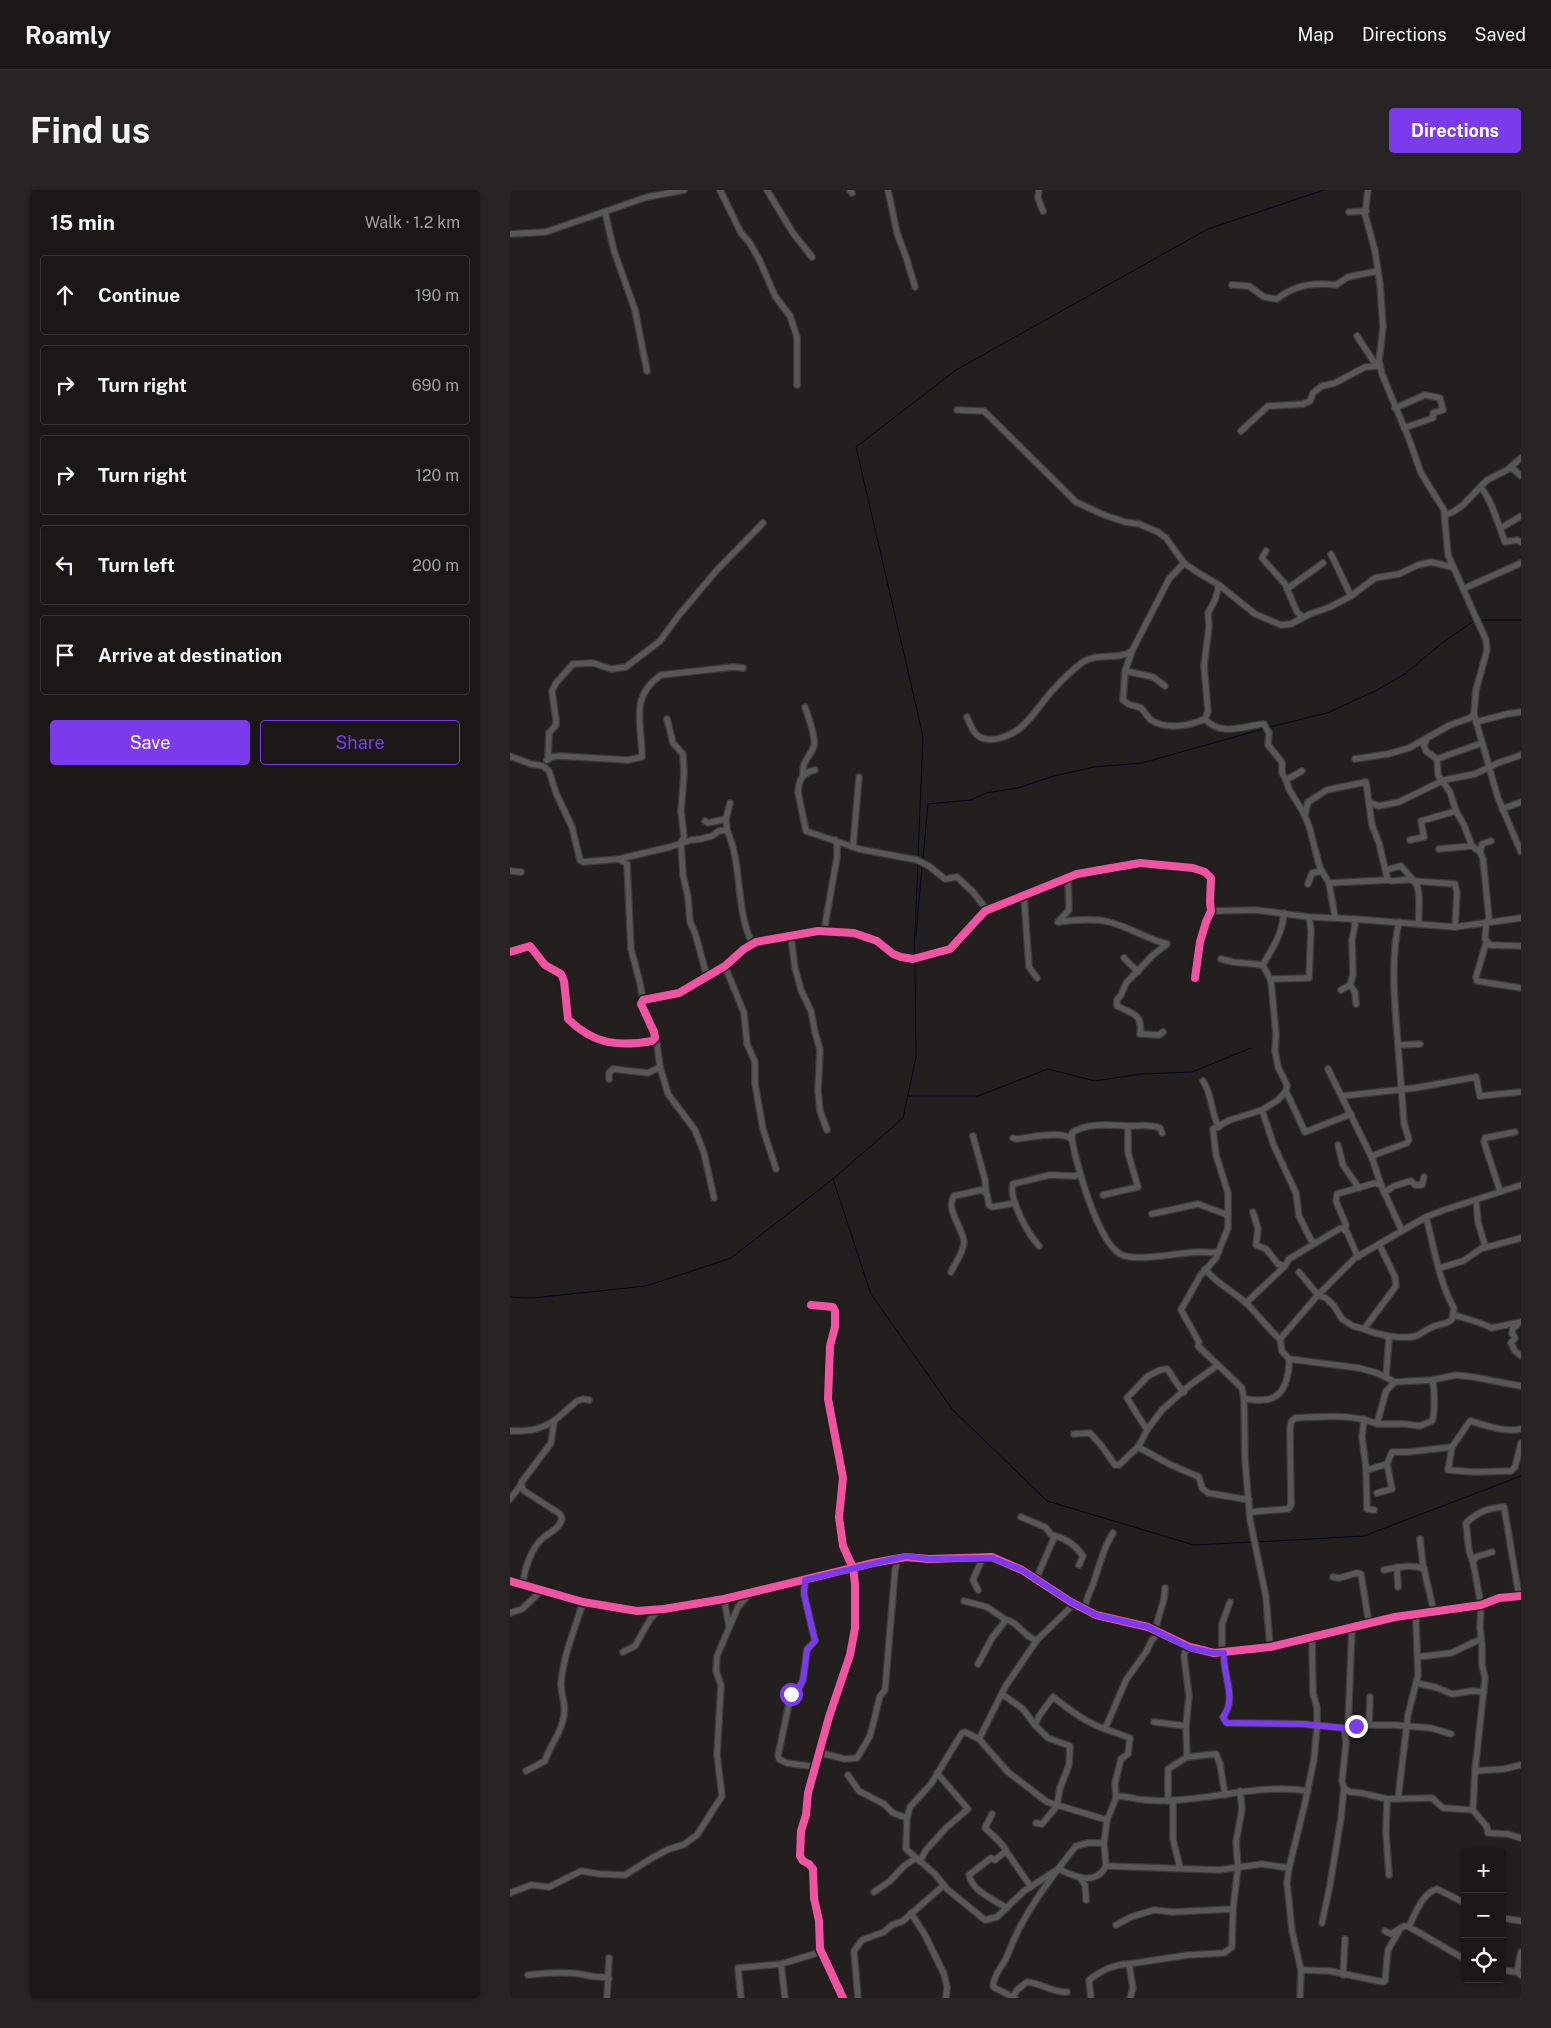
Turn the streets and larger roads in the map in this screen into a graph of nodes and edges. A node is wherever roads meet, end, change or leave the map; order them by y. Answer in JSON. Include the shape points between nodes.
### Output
{"nodes":[{"id":1,"x":684,"y":190,"type":"edge"},
{"id":2,"x":720,"y":190,"type":"edge"},
{"id":3,"x":766,"y":190,"type":"edge"},
{"id":4,"x":888,"y":190,"type":"edge"},
{"id":5,"x":1039,"y":190,"type":"edge"},
{"id":6,"x":1368,"y":190,"type":"edge"},
{"id":7,"x":1043,"y":211,"type":"dead end"},
{"id":8,"x":1366,"y":211,"type":"junction"},
{"id":9,"x":605,"y":212,"type":"junction"},
{"id":10,"x":1349,"y":212,"type":"dead end"},
{"id":11,"x":510,"y":234,"type":"edge"},
{"id":12,"x":812,"y":257,"type":"dead end"},
{"id":13,"x":1378,"y":271,"type":"junction"},
{"id":14,"x":1232,"y":285,"type":"dead end"},
{"id":15,"x":915,"y":287,"type":"dead end"},
{"id":16,"x":1357,"y":336,"type":"dead end"},
{"id":17,"x":1380,"y":366,"type":"junction"},
{"id":18,"x":647,"y":371,"type":"dead end"},
{"id":19,"x":797,"y":385,"type":"dead end"},
{"id":20,"x":1395,"y":408,"type":"junction"},
{"id":21,"x":957,"y":410,"type":"dead end"},
{"id":22,"x":1404,"y":428,"type":"junction"},
{"id":23,"x":1241,"y":430,"type":"dead end"},
{"id":24,"x":1521,"y":458,"type":"edge"},
{"id":25,"x":1511,"y":467,"type":"junction"},
{"id":26,"x":1521,"y":476,"type":"edge"},
{"id":27,"x":1480,"y":488,"type":"junction"},
{"id":28,"x":1445,"y":515,"type":"junction"},
{"id":29,"x":1521,"y":516,"type":"edge"},
{"id":30,"x":763,"y":523,"type":"dead end"},
{"id":31,"x":1501,"y":528,"type":"junction"},
{"id":32,"x":1521,"y":542,"type":"edge"},
{"id":33,"x":1266,"y":551,"type":"dead end"},
{"id":34,"x":1331,"y":554,"type":"dead end"},
{"id":35,"x":1184,"y":563,"type":"junction"},
{"id":36,"x":1323,"y":563,"type":"dead end"},
{"id":37,"x":1521,"y":563,"type":"edge"},
{"id":38,"x":1452,"y":567,"type":"junction"},
{"id":39,"x":1219,"y":585,"type":"junction"},
{"id":40,"x":1287,"y":589,"type":"junction"},
{"id":41,"x":1463,"y":589,"type":"junction"},
{"id":42,"x":1351,"y":596,"type":"junction"},
{"id":43,"x":1303,"y":617,"type":"junction"},
{"id":44,"x":1132,"y":651,"type":"junction"},
{"id":45,"x":743,"y":668,"type":"dead end"},
{"id":46,"x":1125,"y":671,"type":"junction"},
{"id":47,"x":1165,"y":686,"type":"dead end"},
{"id":48,"x":805,"y":707,"type":"dead end"},
{"id":49,"x":1521,"y":712,"type":"edge"},
{"id":50,"x":1474,"y":714,"type":"junction"},
{"id":51,"x":967,"y":717,"type":"dead end"},
{"id":52,"x":667,"y":719,"type":"dead end"},
{"id":53,"x":1205,"y":720,"type":"junction"},
{"id":54,"x":1476,"y":722,"type":"junction"},
{"id":55,"x":1427,"y":737,"type":"junction"},
{"id":56,"x":1482,"y":743,"type":"junction"},
{"id":57,"x":1521,"y":755,"type":"edge"},
{"id":58,"x":510,"y":756,"type":"edge"},
{"id":59,"x":548,"y":759,"type":"junction"},
{"id":60,"x":1355,"y":759,"type":"dead end"},
{"id":61,"x":1437,"y":759,"type":"junction"},
{"id":62,"x":543,"y":766,"type":"junction"},
{"id":63,"x":1489,"y":767,"type":"junction"},
{"id":64,"x":815,"y":770,"type":"dead end"},
{"id":65,"x":1302,"y":771,"type":"dead end"},
{"id":66,"x":803,"y":775,"type":"junction"},
{"id":67,"x":859,"y":777,"type":"dead end"},
{"id":68,"x":1286,"y":780,"type":"junction"},
{"id":69,"x":1444,"y":780,"type":"junction"},
{"id":70,"x":1369,"y":802,"type":"junction"},
{"id":71,"x":1521,"y":802,"type":"edge"},
{"id":72,"x":730,"y":803,"type":"dead end"},
{"id":73,"x":1502,"y":809,"type":"junction"},
{"id":74,"x":1456,"y":812,"type":"junction"},
{"id":75,"x":1305,"y":815,"type":"junction"},
{"id":76,"x":726,"y":818,"type":"junction"},
{"id":77,"x":704,"y":821,"type":"dead end"},
{"id":78,"x":727,"y":830,"type":"junction"},
{"id":79,"x":834,"y":840,"type":"junction"},
{"id":80,"x":1410,"y":840,"type":"dead end"},
{"id":81,"x":1491,"y":841,"type":"dead end"},
{"id":82,"x":681,"y":843,"type":"junction"},
{"id":83,"x":1472,"y":846,"type":"junction"},
{"id":84,"x":853,"y":847,"type":"junction"},
{"id":85,"x":1439,"y":849,"type":"dead end"},
{"id":86,"x":1480,"y":852,"type":"junction"},
{"id":87,"x":1521,"y":852,"type":"edge"},
{"id":88,"x":619,"y":859,"type":"junction"},
{"id":89,"x":1386,"y":870,"type":"junction"},
{"id":90,"x":510,"y":871,"type":"edge"},
{"id":91,"x":1322,"y":871,"type":"junction"},
{"id":92,"x":522,"y":872,"type":"dead end"},
{"id":93,"x":1068,"y":877,"type":"junction"},
{"id":94,"x":1388,"y":880,"type":"junction"},
{"id":95,"x":1414,"y":880,"type":"junction"},
{"id":96,"x":1329,"y":882,"type":"junction"},
{"id":97,"x":1308,"y":884,"type":"dead end"},
{"id":98,"x":1024,"y":896,"type":"junction"},
{"id":99,"x":987,"y":910,"type":"junction"},
{"id":100,"x":1212,"y":911,"type":"junction"},
{"id":101,"x":1284,"y":913,"type":"junction"},
{"id":102,"x":1309,"y":917,"type":"junction"},
{"id":103,"x":1335,"y":917,"type":"junction"},
{"id":104,"x":1521,"y":918,"type":"edge"},
{"id":105,"x":1354,"y":919,"type":"junction"},
{"id":106,"x":1399,"y":922,"type":"junction"},
{"id":107,"x":1419,"y":924,"type":"junction"},
{"id":108,"x":1486,"y":924,"type":"junction"},
{"id":109,"x":1455,"y":928,"type":"junction"},
{"id":110,"x":824,"y":931,"type":"junction"},
{"id":111,"x":792,"y":937,"type":"junction"},
{"id":112,"x":1486,"y":942,"type":"junction"},
{"id":113,"x":752,"y":943,"type":"junction"},
{"id":114,"x":510,"y":944,"type":"edge"},
{"id":115,"x":1521,"y":946,"type":"edge"},
{"id":116,"x":518,"y":948,"type":"junction"},
{"id":117,"x":510,"y":952,"type":"edge"},
{"id":118,"x":1124,"y":958,"type":"dead end"},
{"id":119,"x":1221,"y":959,"type":"dead end"},
{"id":120,"x":1263,"y":965,"type":"junction"},
{"id":121,"x":724,"y":966,"type":"junction"},
{"id":122,"x":1138,"y":972,"type":"junction"},
{"id":123,"x":707,"y":977,"type":"junction"},
{"id":124,"x":1037,"y":978,"type":"dead end"},
{"id":125,"x":1195,"y":978,"type":"dead end"},
{"id":126,"x":1271,"y":981,"type":"junction"},
{"id":127,"x":1350,"y":985,"type":"junction"},
{"id":128,"x":1521,"y":988,"type":"edge"},
{"id":129,"x":1341,"y":990,"type":"dead end"},
{"id":130,"x":642,"y":1000,"type":"junction"},
{"id":131,"x":1356,"y":1004,"type":"dead end"},
{"id":132,"x":1163,"y":1032,"type":"dead end"},
{"id":133,"x":654,"y":1040,"type":"junction"},
{"id":134,"x":1420,"y":1044,"type":"dead end"},
{"id":135,"x":1398,"y":1045,"type":"junction"},
{"id":136,"x":660,"y":1067,"type":"junction"},
{"id":137,"x":1328,"y":1068,"type":"dead end"},
{"id":138,"x":609,"y":1079,"type":"dead end"},
{"id":139,"x":1203,"y":1081,"type":"dead end"},
{"id":140,"x":1400,"y":1088,"type":"junction"},
{"id":141,"x":1286,"y":1092,"type":"junction"},
{"id":142,"x":1521,"y":1092,"type":"edge"},
{"id":143,"x":1342,"y":1096,"type":"junction"},
{"id":144,"x":1262,"y":1110,"type":"junction"},
{"id":145,"x":1351,"y":1114,"type":"junction"},
{"id":146,"x":1128,"y":1126,"type":"junction"},
{"id":147,"x":1219,"y":1127,"type":"junction"},
{"id":148,"x":827,"y":1130,"type":"dead end"},
{"id":149,"x":1515,"y":1132,"type":"dead end"},
{"id":150,"x":1162,"y":1133,"type":"dead end"},
{"id":151,"x":973,"y":1136,"type":"dead end"},
{"id":152,"x":1013,"y":1138,"type":"dead end"},
{"id":153,"x":1071,"y":1139,"type":"junction"},
{"id":154,"x":1338,"y":1145,"type":"dead end"},
{"id":155,"x":1372,"y":1158,"type":"junction"},
{"id":156,"x":776,"y":1169,"type":"dead end"},
{"id":157,"x":1080,"y":1173,"type":"junction"},
{"id":158,"x":1424,"y":1177,"type":"dead end"},
{"id":159,"x":1381,"y":1185,"type":"junction"},
{"id":160,"x":1521,"y":1185,"type":"edge"},
{"id":161,"x":1359,"y":1188,"type":"junction"},
{"id":162,"x":986,"y":1192,"type":"junction"},
{"id":163,"x":1500,"y":1192,"type":"junction"},
{"id":164,"x":1384,"y":1193,"type":"junction"},
{"id":165,"x":1103,"y":1195,"type":"dead end"},
{"id":166,"x":714,"y":1198,"type":"dead end"},
{"id":167,"x":1476,"y":1200,"type":"junction"},
{"id":168,"x":1015,"y":1203,"type":"junction"},
{"id":169,"x":1253,"y":1212,"type":"dead end"},
{"id":170,"x":1152,"y":1214,"type":"dead end"},
{"id":171,"x":1228,"y":1214,"type":"junction"},
{"id":172,"x":1426,"y":1217,"type":"junction"},
{"id":173,"x":1345,"y":1230,"type":"junction"},
{"id":174,"x":1402,"y":1231,"type":"junction"},
{"id":175,"x":1521,"y":1238,"type":"edge"},
{"id":176,"x":1315,"y":1242,"type":"junction"},
{"id":177,"x":1379,"y":1244,"type":"junction"},
{"id":178,"x":1039,"y":1246,"type":"dead end"},
{"id":179,"x":1484,"y":1248,"type":"junction"},
{"id":180,"x":1218,"y":1252,"type":"junction"},
{"id":181,"x":1358,"y":1257,"type":"junction"},
{"id":182,"x":1284,"y":1266,"type":"junction"},
{"id":183,"x":1440,"y":1268,"type":"junction"},
{"id":184,"x":1205,"y":1269,"type":"junction"},
{"id":185,"x":951,"y":1272,"type":"dead end"},
{"id":186,"x":1299,"y":1272,"type":"dead end"},
{"id":187,"x":1318,"y":1295,"type":"junction"},
{"id":188,"x":1246,"y":1303,"type":"junction"},
{"id":189,"x":811,"y":1305,"type":"dead end"},
{"id":190,"x":1453,"y":1315,"type":"junction"},
{"id":191,"x":1521,"y":1322,"type":"edge"},
{"id":192,"x":1364,"y":1329,"type":"junction"},
{"id":193,"x":1386,"y":1336,"type":"junction"},
{"id":194,"x":1280,"y":1339,"type":"junction"},
{"id":195,"x":1521,"y":1356,"type":"edge"},
{"id":196,"x":1289,"y":1359,"type":"junction"},
{"id":197,"x":1218,"y":1365,"type":"junction"},
{"id":198,"x":1386,"y":1377,"type":"junction"},
{"id":199,"x":1432,"y":1380,"type":"junction"},
{"id":200,"x":1395,"y":1382,"type":"junction"},
{"id":201,"x":1521,"y":1386,"type":"edge"},
{"id":202,"x":1184,"y":1392,"type":"junction"},
{"id":203,"x":1244,"y":1399,"type":"junction"},
{"id":204,"x":589,"y":1400,"type":"dead end"},
{"id":205,"x":1364,"y":1420,"type":"junction"},
{"id":206,"x":554,"y":1421,"type":"junction"},
{"id":207,"x":1377,"y":1424,"type":"junction"},
{"id":208,"x":1521,"y":1429,"type":"edge"},
{"id":209,"x":1147,"y":1430,"type":"junction"},
{"id":210,"x":510,"y":1431,"type":"edge"},
{"id":211,"x":1074,"y":1434,"type":"dead end"},
{"id":212,"x":1521,"y":1443,"type":"edge"},
{"id":213,"x":1138,"y":1447,"type":"junction"},
{"id":214,"x":1452,"y":1447,"type":"junction"},
{"id":215,"x":1388,"y":1464,"type":"junction"},
{"id":216,"x":1366,"y":1468,"type":"junction"},
{"id":217,"x":521,"y":1485,"type":"junction"},
{"id":218,"x":1377,"y":1493,"type":"dead end"},
{"id":219,"x":510,"y":1499,"type":"edge"},
{"id":220,"x":1249,"y":1500,"type":"junction"},
{"id":221,"x":1374,"y":1510,"type":"dead end"},
{"id":222,"x":1250,"y":1512,"type":"junction"},
{"id":223,"x":1022,"y":1517,"type":"dead end"},
{"id":224,"x":1113,"y":1534,"type":"dead end"},
{"id":225,"x":1052,"y":1536,"type":"junction"},
{"id":226,"x":1420,"y":1539,"type":"dead end"},
{"id":227,"x":1492,"y":1552,"type":"dead end"},
{"id":228,"x":983,"y":1557,"type":"junction"},
{"id":229,"x":898,"y":1558,"type":"junction"},
{"id":230,"x":1474,"y":1562,"type":"junction"},
{"id":231,"x":1080,"y":1564,"type":"dead end"},
{"id":232,"x":1397,"y":1567,"type":"junction"},
{"id":233,"x":853,"y":1568,"type":"junction"},
{"id":234,"x":1424,"y":1569,"type":"junction"},
{"id":235,"x":1384,"y":1570,"type":"dead end"},
{"id":236,"x":1333,"y":1577,"type":"dead end"},
{"id":237,"x":1036,"y":1579,"type":"junction"},
{"id":238,"x":805,"y":1580,"type":"junction"},
{"id":239,"x":510,"y":1581,"type":"edge"},
{"id":240,"x":523,"y":1585,"type":"junction"},
{"id":241,"x":1398,"y":1587,"type":"dead end"},
{"id":242,"x":1165,"y":1588,"type":"dead end"},
{"id":243,"x":978,"y":1590,"type":"dead end"},
{"id":244,"x":541,"y":1591,"type":"junction"},
{"id":245,"x":752,"y":1591,"type":"junction"},
{"id":246,"x":1521,"y":1595,"type":"edge"},
{"id":247,"x":724,"y":1598,"type":"junction"},
{"id":248,"x":583,"y":1602,"type":"junction"},
{"id":249,"x":964,"y":1602,"type":"dead end"},
{"id":250,"x":1230,"y":1602,"type":"dead end"},
{"id":251,"x":1074,"y":1604,"type":"junction"},
{"id":252,"x":1481,"y":1605,"type":"junction"},
{"id":253,"x":659,"y":1610,"type":"junction"},
{"id":254,"x":1085,"y":1610,"type":"junction"},
{"id":255,"x":1434,"y":1612,"type":"junction"},
{"id":256,"x":510,"y":1613,"type":"edge"},
{"id":257,"x":1422,"y":1614,"type":"junction"},
{"id":258,"x":1006,"y":1620,"type":"junction"},
{"id":259,"x":1369,"y":1624,"type":"junction"},
{"id":260,"x":1352,"y":1628,"type":"junction"},
{"id":261,"x":729,"y":1629,"type":"junction"},
{"id":262,"x":1157,"y":1631,"type":"junction"},
{"id":263,"x":1312,"y":1638,"type":"junction"},
{"id":264,"x":1481,"y":1638,"type":"junction"},
{"id":265,"x":1037,"y":1640,"type":"junction"},
{"id":266,"x":1270,"y":1647,"type":"junction"},
{"id":267,"x":1190,"y":1648,"type":"junction"},
{"id":268,"x":624,"y":1652,"type":"dead end"},
{"id":269,"x":1223,"y":1653,"type":"junction"},
{"id":270,"x":1418,"y":1657,"type":"junction"},
{"id":271,"x":978,"y":1664,"type":"dead end"},
{"id":272,"x":1416,"y":1683,"type":"junction"},
{"id":273,"x":1484,"y":1692,"type":"junction"},
{"id":274,"x":1002,"y":1694,"type":"junction"},
{"id":275,"x":1370,"y":1697,"type":"dead end"},
{"id":276,"x":1154,"y":1722,"type":"dead end"},
{"id":277,"x":1035,"y":1725,"type":"junction"},
{"id":278,"x":1369,"y":1725,"type":"junction"},
{"id":279,"x":1186,"y":1726,"type":"junction"},
{"id":280,"x":1407,"y":1726,"type":"junction"},
{"id":281,"x":1317,"y":1727,"type":"junction"},
{"id":282,"x":1346,"y":1728,"type":"junction"},
{"id":283,"x":1105,"y":1729,"type":"junction"},
{"id":284,"x":1451,"y":1734,"type":"dead end"},
{"id":285,"x":978,"y":1738,"type":"junction"},
{"id":286,"x":820,"y":1752,"type":"junction"},
{"id":287,"x":1187,"y":1757,"type":"junction"},
{"id":288,"x":1521,"y":1765,"type":"edge"},
{"id":289,"x":816,"y":1767,"type":"junction"},
{"id":290,"x":526,"y":1771,"type":"dead end"},
{"id":291,"x":1475,"y":1771,"type":"junction"},
{"id":292,"x":937,"y":1773,"type":"junction"},
{"id":293,"x":848,"y":1775,"type":"dead end"},
{"id":294,"x":1344,"y":1788,"type":"junction"},
{"id":295,"x":1240,"y":1791,"type":"junction"},
{"id":296,"x":1308,"y":1791,"type":"junction"},
{"id":297,"x":1225,"y":1795,"type":"junction"},
{"id":298,"x":1116,"y":1797,"type":"junction"},
{"id":299,"x":1387,"y":1799,"type":"junction"},
{"id":300,"x":1398,"y":1799,"type":"junction"},
{"id":301,"x":1171,"y":1800,"type":"junction"},
{"id":302,"x":1056,"y":1806,"type":"junction"},
{"id":303,"x":1473,"y":1810,"type":"junction"},
{"id":304,"x":992,"y":1814,"type":"dead end"},
{"id":305,"x":907,"y":1818,"type":"junction"},
{"id":306,"x":1107,"y":1820,"type":"junction"},
{"id":307,"x":1036,"y":1823,"type":"dead end"},
{"id":308,"x":1521,"y":1838,"type":"edge"},
{"id":309,"x":1104,"y":1844,"type":"junction"},
{"id":310,"x":1006,"y":1851,"type":"junction"},
{"id":311,"x":918,"y":1860,"type":"junction"},
{"id":312,"x":1106,"y":1866,"type":"junction"},
{"id":313,"x":1238,"y":1867,"type":"junction"},
{"id":314,"x":1180,"y":1868,"type":"junction"},
{"id":315,"x":1288,"y":1868,"type":"junction"},
{"id":316,"x":1058,"y":1869,"type":"junction"},
{"id":317,"x":1389,"y":1875,"type":"dead end"},
{"id":318,"x":1080,"y":1878,"type":"junction"},
{"id":319,"x":944,"y":1885,"type":"junction"},
{"id":320,"x":1031,"y":1887,"type":"junction"},
{"id":321,"x":874,"y":1892,"type":"dead end"},
{"id":322,"x":510,"y":1893,"type":"edge"},
{"id":323,"x":1086,"y":1900,"type":"dead end"},
{"id":324,"x":1461,"y":1901,"type":"edge"},
{"id":325,"x":1007,"y":1908,"type":"junction"},
{"id":326,"x":1233,"y":1909,"type":"junction"},
{"id":327,"x":912,"y":1913,"type":"junction"},
{"id":328,"x":1506,"y":1919,"type":"edge"},
{"id":329,"x":1521,"y":1921,"type":"edge"},
{"id":330,"x":1322,"y":1924,"type":"dead end"},
{"id":331,"x":1116,"y":1925,"type":"dead end"},
{"id":332,"x":1409,"y":1926,"type":"junction"},
{"id":333,"x":1385,"y":1931,"type":"dead end"},
{"id":334,"x":1399,"y":1931,"type":"junction"},
{"id":335,"x":1344,"y":1939,"type":"dead end"},
{"id":336,"x":821,"y":1952,"type":"junction"},
{"id":337,"x":1521,"y":1952,"type":"edge"},
{"id":338,"x":1461,"y":1957,"type":"edge"},
{"id":339,"x":609,"y":1958,"type":"dead end"},
{"id":340,"x":781,"y":1964,"type":"junction"},
{"id":341,"x":1129,"y":1964,"type":"junction"},
{"id":342,"x":1301,"y":1970,"type":"junction"},
{"id":343,"x":1506,"y":1971,"type":"edge"},
{"id":344,"x":1343,"y":1974,"type":"junction"},
{"id":345,"x":1519,"y":1974,"type":"edge"},
{"id":346,"x":528,"y":1975,"type":"dead end"},
{"id":347,"x":609,"y":1979,"type":"junction"},
{"id":348,"x":1068,"y":1992,"type":"dead end"},
{"id":349,"x":1001,"y":1995,"type":"edge"},
{"id":350,"x":607,"y":1998,"type":"edge"},
{"id":351,"x":741,"y":1998,"type":"edge"},
{"id":352,"x":785,"y":1998,"type":"edge"},
{"id":353,"x":843,"y":1998,"type":"edge"},
{"id":354,"x":858,"y":1998,"type":"edge"},
{"id":355,"x":946,"y":1998,"type":"edge"},
{"id":356,"x":1014,"y":1998,"type":"edge"},
{"id":357,"x":1091,"y":1998,"type":"edge"},
{"id":358,"x":1130,"y":1998,"type":"edge"},
{"id":359,"x":1300,"y":1998,"type":"edge"}],
"edges":[{"from":1,"to":9,"type":"street","via":[[647,197]]},
{"from":2,"to":19,"type":"street","via":[[741,233],[790,316],[797,337]]},
{"from":3,"to":12,"type":"street"},
{"from":4,"to":15,"type":"street","via":[[897,233]]},
{"from":5,"to":7,"type":"street"},
{"from":6,"to":8,"type":"street"},
{"from":8,"to":10,"type":"street"},
{"from":8,"to":13,"type":"street"},
{"from":9,"to":11,"type":"street","via":[[546,232]]},
{"from":9,"to":18,"type":"street","via":[[614,251],[635,310]]},
{"from":13,"to":14,"type":"street","via":[[1348,277],[1336,285],[1295,287],[1277,299],[1264,297],[1249,286]]},
{"from":13,"to":17,"type":"street","via":[[1383,327]]},
{"from":16,"to":17,"type":"street"},
{"from":17,"to":20,"type":"street"},
{"from":17,"to":23,"type":"street","via":[[1365,367],[1336,383],[1322,386],[1313,393],[1310,401],[1303,404],[1268,406]]},
{"from":20,"to":22,"type":"street"},
{"from":20,"to":22,"type":"street","via":[[1426,395],[1440,398],[1443,410],[1433,413],[1433,418]]},
{"from":21,"to":35,"type":"street","via":[[984,411],[1076,502],[1104,515],[1158,532]]},
{"from":22,"to":28,"type":"street","via":[[1421,473]]},
{"from":24,"to":25,"type":"street"},
{"from":25,"to":26,"type":"street"},
{"from":25,"to":27,"type":"street","via":[[1487,480]]},
{"from":27,"to":28,"type":"street","via":[[1463,505]]},
{"from":27,"to":31,"type":"street","via":[[1486,492]]},
{"from":28,"to":38,"type":"street","via":[[1446,544]]},
{"from":29,"to":31,"type":"street"},
{"from":30,"to":59,"type":"street","via":[[717,570],[660,641],[626,668],[611,669],[593,663],[573,664],[566,670],[552,691],[556,725],[549,733]]},
{"from":31,"to":32,"type":"street","via":[[1505,542]]},
{"from":33,"to":40,"type":"street","via":[[1262,558]]},
{"from":34,"to":42,"type":"street"},
{"from":35,"to":39,"type":"street"},
{"from":35,"to":44,"type":"street","via":[[1169,579]]},
{"from":36,"to":40,"type":"street"},
{"from":37,"to":41,"type":"street"},
{"from":38,"to":41,"type":"street"},
{"from":38,"to":42,"type":"street","via":[[1431,562],[1418,565],[1399,574],[1375,578]]},
{"from":39,"to":43,"type":"street","via":[[1258,616],[1284,626]]},
{"from":39,"to":53,"type":"street","via":[[1208,613],[1204,666],[1208,711]]},
{"from":40,"to":43,"type":"street","via":[[1297,612]]},
{"from":41,"to":50,"type":"street","via":[[1487,645]]},
{"from":42,"to":43,"type":"street"},
{"from":44,"to":46,"type":"street"},
{"from":44,"to":51,"type":"street","via":[[1118,657],[1084,661],[1050,692],[1019,728],[994,740],[985,740],[975,734]]},
{"from":45,"to":59,"type":"street","via":[[661,675],[653,680],[640,701],[642,757],[628,760],[560,756]]},
{"from":46,"to":47,"type":"street","via":[[1153,677]]},
{"from":46,"to":53,"type":"street","via":[[1123,700],[1129,706],[1141,708],[1150,719],[1177,726]]},
{"from":48,"to":66,"type":"street","via":[[814,742],[804,762]]},
{"from":49,"to":54,"type":"street"},
{"from":50,"to":54,"type":"street"},
{"from":50,"to":55,"type":"street"},
{"from":52,"to":82,"type":"street","via":[[673,743],[683,754],[684,837]]},
{"from":53,"to":68,"type":"street","via":[[1221,730],[1264,724],[1269,733],[1268,745],[1282,762]]},
{"from":54,"to":56,"type":"street"},
{"from":55,"to":60,"type":"street","via":[[1409,748]]},
{"from":55,"to":61,"type":"street","via":[[1426,751]]},
{"from":56,"to":61,"type":"street"},
{"from":56,"to":63,"type":"street"},
{"from":57,"to":63,"type":"street"},
{"from":58,"to":62,"type":"street"},
{"from":59,"to":62,"type":"street"},
{"from":61,"to":69,"type":"street","via":[[1438,775]]},
{"from":62,"to":88,"type":"street","via":[[549,771],[572,827],[580,860]]},
{"from":63,"to":69,"type":"street","via":[[1475,774]]},
{"from":63,"to":73,"type":"street"},
{"from":64,"to":66,"type":"street"},
{"from":65,"to":68,"type":"street"},
{"from":66,"to":79,"type":"street","via":[[798,792],[804,828]]},
{"from":67,"to":84,"type":"street"},
{"from":68,"to":75,"type":"street"},
{"from":69,"to":70,"type":"street","via":[[1398,802],[1379,806]]},
{"from":69,"to":74,"type":"street"},
{"from":70,"to":75,"type":"street","via":[[1367,784],[1363,782],[1327,790],[1306,804]]},
{"from":70,"to":89,"type":"street","via":[[1372,825]]},
{"from":71,"to":73,"type":"street"},
{"from":72,"to":76,"type":"street"},
{"from":73,"to":87,"type":"street"},
{"from":74,"to":80,"type":"street","via":[[1421,821],[1424,837]]},
{"from":74,"to":83,"type":"street"},
{"from":75,"to":91,"type":"street"},
{"from":76,"to":77,"type":"street","via":[[708,823]]},
{"from":76,"to":78,"type":"street"},
{"from":78,"to":82,"type":"street"},
{"from":78,"to":113,"type":"street","via":[[734,847],[743,916]]},
{"from":79,"to":84,"type":"street"},
{"from":79,"to":110,"type":"street","via":[[837,851]]},
{"from":81,"to":86,"type":"street","via":[[1481,845]]},
{"from":82,"to":88,"type":"street"},
{"from":82,"to":123,"type":"street","via":[[690,922]]},
{"from":83,"to":85,"type":"street"},
{"from":83,"to":86,"type":"street"},
{"from":84,"to":99,"type":"street","via":[[919,861],[945,879],[960,879]]},
{"from":86,"to":108,"type":"street","via":[[1489,918]]},
{"from":88,"to":130,"type":"street","via":[[627,864],[631,949]]},
{"from":89,"to":94,"type":"street"},
{"from":89,"to":95,"type":"street","via":[[1401,866]]},
{"from":90,"to":92,"type":"street"},
{"from":91,"to":96,"type":"street"},
{"from":91,"to":97,"type":"street","via":[[1312,873]]},
{"from":93,"to":98,"type":"street"},
{"from":93,"to":100,"type":"street","via":[[1140,863],[1193,868],[1211,878]]},
{"from":93,"to":122,"type":"street","via":[[1069,910],[1058,922],[1110,922],[1167,944]]},
{"from":94,"to":95,"type":"street"},
{"from":94,"to":96,"type":"street"},
{"from":95,"to":107,"type":"street","via":[[1419,901]]},
{"from":95,"to":109,"type":"street","via":[[1455,884]]},
{"from":96,"to":103,"type":"street"},
{"from":98,"to":99,"type":"street"},
{"from":98,"to":124,"type":"street","via":[[1029,967]]},
{"from":99,"to":110,"type":"street","via":[[950,948],[913,958],[901,958],[877,941],[859,934]]},
{"from":100,"to":101,"type":"street"},
{"from":100,"to":125,"type":"street","via":[[1200,942]]},
{"from":101,"to":102,"type":"street"},
{"from":101,"to":120,"type":"street","via":[[1276,943]]},
{"from":102,"to":103,"type":"street"},
{"from":102,"to":126,"type":"street","via":[[1309,978]]},
{"from":103,"to":105,"type":"street"},
{"from":104,"to":108,"type":"street"},
{"from":105,"to":106,"type":"street"},
{"from":105,"to":127,"type":"street","via":[[1354,975]]},
{"from":106,"to":107,"type":"street"},
{"from":106,"to":135,"type":"street","via":[[1394,951]]},
{"from":107,"to":109,"type":"street"},
{"from":108,"to":109,"type":"street"},
{"from":108,"to":112,"type":"street"},
{"from":110,"to":111,"type":"street"},
{"from":111,"to":113,"type":"street"},
{"from":111,"to":148,"type":"street","via":[[795,968],[811,1011],[820,1050],[818,1091],[820,1111]]},
{"from":112,"to":115,"type":"street","via":[[1490,945]]},
{"from":112,"to":128,"type":"street","via":[[1477,981]]},
{"from":113,"to":121,"type":"street"},
{"from":114,"to":116,"type":"street"},
{"from":116,"to":117,"type":"street"},
{"from":116,"to":133,"type":"street","via":[[530,946],[544,965],[560,974],[564,981],[568,1019],[586,1033],[599,1040],[623,1045]]},
{"from":118,"to":122,"type":"street"},
{"from":119,"to":120,"type":"street"},
{"from":120,"to":126,"type":"street"},
{"from":121,"to":123,"type":"street"},
{"from":121,"to":156,"type":"street","via":[[744,1013],[747,1044],[755,1062],[755,1084],[764,1129]]},
{"from":122,"to":132,"type":"street","via":[[1126,983],[1117,1000],[1118,1006],[1138,1016],[1140,1034],[1159,1035]]},
{"from":123,"to":130,"type":"street","via":[[678,994]]},
{"from":126,"to":141,"type":"street","via":[[1275,1051],[1278,1070],[1287,1085]]},
{"from":127,"to":129,"type":"street"},
{"from":127,"to":131,"type":"street","via":[[1355,992]]},
{"from":130,"to":133,"type":"street"},
{"from":133,"to":136,"type":"street"},
{"from":134,"to":135,"type":"street"},
{"from":135,"to":140,"type":"street"},
{"from":136,"to":138,"type":"street","via":[[648,1072],[613,1069]]},
{"from":136,"to":166,"type":"street","via":[[668,1094],[694,1130],[704,1153]]},
{"from":137,"to":143,"type":"street"},
{"from":139,"to":147,"type":"street"},
{"from":140,"to":142,"type":"street","via":[[1476,1077],[1480,1096]]},
{"from":140,"to":143,"type":"street"},
{"from":140,"to":155,"type":"street","via":[[1409,1140]]},
{"from":141,"to":144,"type":"street"},
{"from":141,"to":145,"type":"street","via":[[1305,1132]]},
{"from":143,"to":145,"type":"street"},
{"from":144,"to":147,"type":"street"},
{"from":144,"to":176,"type":"street","via":[[1274,1146],[1296,1193],[1299,1216]]},
{"from":145,"to":155,"type":"street"},
{"from":146,"to":150,"type":"street","via":[[1153,1125]]},
{"from":146,"to":153,"type":"street","via":[[1101,1124],[1078,1129],[1072,1133]]},
{"from":146,"to":165,"type":"street","via":[[1128,1153],[1138,1187]]},
{"from":147,"to":171,"type":"street","via":[[1213,1129],[1214,1148],[1228,1193]]},
{"from":149,"to":163,"type":"street","via":[[1490,1136],[1484,1142]]},
{"from":151,"to":162,"type":"street"},
{"from":152,"to":153,"type":"street","via":[[1061,1135]]},
{"from":153,"to":157,"type":"street"},
{"from":154,"to":161,"type":"street","via":[[1342,1165]]},
{"from":155,"to":159,"type":"street"},
{"from":157,"to":168,"type":"street","via":[[1075,1176],[1050,1175],[1015,1183],[1012,1189]]},
{"from":157,"to":180,"type":"street","via":[[1096,1220],[1119,1253],[1145,1257]]},
{"from":158,"to":164,"type":"street","via":[[1422,1185],[1411,1181]]},
{"from":159,"to":161,"type":"street","via":[[1375,1183]]},
{"from":159,"to":164,"type":"street"},
{"from":160,"to":163,"type":"street"},
{"from":161,"to":173,"type":"street","via":[[1340,1192],[1336,1197]]},
{"from":162,"to":168,"type":"street","via":[[992,1208]]},
{"from":162,"to":185,"type":"street","via":[[966,1193],[951,1200],[964,1241]]},
{"from":163,"to":167,"type":"street"},
{"from":164,"to":174,"type":"street"},
{"from":167,"to":172,"type":"street"},
{"from":167,"to":179,"type":"street"},
{"from":168,"to":178,"type":"street"},
{"from":169,"to":182,"type":"street","via":[[1258,1229],[1256,1245],[1266,1249],[1278,1264]]},
{"from":170,"to":171,"type":"street","via":[[1198,1204]]},
{"from":171,"to":180,"type":"street","via":[[1228,1228]]},
{"from":172,"to":174,"type":"street"},
{"from":172,"to":183,"type":"street"},
{"from":173,"to":176,"type":"street","via":[[1338,1229]]},
{"from":173,"to":181,"type":"street"},
{"from":174,"to":177,"type":"street"},
{"from":175,"to":179,"type":"street"},
{"from":176,"to":182,"type":"street"},
{"from":177,"to":181,"type":"street"},
{"from":177,"to":192,"type":"street","via":[[1396,1286]]},
{"from":179,"to":183,"type":"street","via":[[1463,1261]]},
{"from":180,"to":184,"type":"street"},
{"from":181,"to":187,"type":"street"},
{"from":182,"to":188,"type":"street"},
{"from":183,"to":190,"type":"street","via":[[1454,1308]]},
{"from":184,"to":188,"type":"street","via":[[1214,1280]]},
{"from":184,"to":197,"type":"street","via":[[1182,1310],[1199,1342],[1198,1346]]},
{"from":186,"to":187,"type":"street"},
{"from":187,"to":192,"type":"street","via":[[1326,1298],[1346,1322]]},
{"from":187,"to":194,"type":"street"},
{"from":188,"to":194,"type":"street"},
{"from":189,"to":233,"type":"street","via":[[833,1307],[835,1311],[828,1399],[843,1478],[840,1524],[843,1546]]},
{"from":190,"to":191,"type":"street","via":[[1491,1328]]},
{"from":190,"to":193,"type":"street","via":[[1450,1322],[1433,1326],[1415,1336]]},
{"from":191,"to":195,"type":"street","via":[[1513,1328],[1515,1338],[1511,1343]]},
{"from":192,"to":193,"type":"street"},
{"from":193,"to":198,"type":"street","via":[[1389,1338]]},
{"from":194,"to":196,"type":"street","via":[[1282,1351]]},
{"from":196,"to":198,"type":"street","via":[[1359,1368]]},
{"from":196,"to":203,"type":"street","via":[[1287,1378],[1276,1396]]},
{"from":197,"to":202,"type":"street"},
{"from":197,"to":203,"type":"street","via":[[1242,1388]]},
{"from":198,"to":200,"type":"street"},
{"from":199,"to":200,"type":"street"},
{"from":199,"to":201,"type":"street","via":[[1456,1375]]},
{"from":199,"to":207,"type":"street","via":[[1432,1421],[1420,1426]]},
{"from":200,"to":207,"type":"street","via":[[1386,1391]]},
{"from":202,"to":209,"type":"street","via":[[1162,1410]]},
{"from":202,"to":209,"type":"street","via":[[1167,1369],[1145,1378],[1127,1398]]},
{"from":203,"to":220,"type":"street"},
{"from":204,"to":206,"type":"street","via":[[577,1401]]},
{"from":205,"to":207,"type":"street"},
{"from":205,"to":216,"type":"street","via":[[1362,1437]]},
{"from":205,"to":222,"type":"street","via":[[1338,1415],[1331,1418],[1295,1418],[1290,1430],[1291,1505],[1288,1509]]},
{"from":206,"to":210,"type":"street","via":[[530,1432]]},
{"from":206,"to":217,"type":"street","via":[[551,1443]]},
{"from":208,"to":214,"type":"street","via":[[1504,1429],[1470,1421]]},
{"from":209,"to":213,"type":"street"},
{"from":211,"to":213,"type":"street","via":[[1090,1433],[1116,1465]]},
{"from":212,"to":214,"type":"street","via":[[1516,1467],[1511,1471],[1449,1471]]},
{"from":213,"to":220,"type":"street","via":[[1199,1477],[1202,1488],[1208,1493]]},
{"from":214,"to":215,"type":"street","via":[[1392,1452]]},
{"from":215,"to":216,"type":"street"},
{"from":215,"to":218,"type":"street","via":[[1392,1489]]},
{"from":216,"to":221,"type":"street","via":[[1367,1509]]},
{"from":217,"to":219,"type":"street"},
{"from":217,"to":240,"type":"street","via":[[523,1490],[560,1514],[562,1519],[561,1524],[535,1548]]},
{"from":220,"to":222,"type":"street"},
{"from":222,"to":266,"type":"street","via":[[1266,1597]]},
{"from":223,"to":225,"type":"street","via":[[1045,1527]]},
{"from":224,"to":254,"type":"street","via":[[1101,1554]]},
{"from":225,"to":231,"type":"street","via":[[1061,1537],[1074,1546],[1083,1556]]},
{"from":225,"to":237,"type":"street","via":[[1054,1540]]},
{"from":226,"to":234,"type":"street"},
{"from":227,"to":230,"type":"street","via":[[1476,1556]]},
{"from":228,"to":229,"type":"street"},
{"from":228,"to":237,"type":"street","via":[[1001,1560]]},
{"from":228,"to":243,"type":"street","via":[[974,1580]]},
{"from":229,"to":233,"type":"street"},
{"from":229,"to":286,"type":"street","via":[[888,1672],[870,1736],[857,1758],[845,1759]]},
{"from":230,"to":246,"type":"street","via":[[1468,1551],[1466,1523],[1488,1508],[1504,1507]]},
{"from":230,"to":252,"type":"street"},
{"from":232,"to":234,"type":"street"},
{"from":232,"to":235,"type":"street"},
{"from":232,"to":241,"type":"street"},
{"from":233,"to":238,"type":"street"},
{"from":233,"to":286,"type":"street","via":[[856,1591],[854,1638]]},
{"from":234,"to":255,"type":"street"},
{"from":236,"to":259,"type":"street","via":[[1361,1574]]},
{"from":237,"to":251,"type":"street"},
{"from":238,"to":245,"type":"street"},
{"from":238,"to":289,"type":"street","via":[[804,1594],[815,1641],[807,1650],[803,1680],[796,1693],[791,1694],[778,1756],[779,1760],[787,1763]]},
{"from":239,"to":240,"type":"street"},
{"from":240,"to":244,"type":"street"},
{"from":242,"to":262,"type":"street"},
{"from":244,"to":248,"type":"street"},
{"from":244,"to":256,"type":"street","via":[[522,1608]]},
{"from":245,"to":247,"type":"street"},
{"from":245,"to":261,"type":"street","via":[[738,1607]]},
{"from":246,"to":252,"type":"street"},
{"from":247,"to":253,"type":"street"},
{"from":247,"to":261,"type":"street"},
{"from":248,"to":253,"type":"street","via":[[637,1611]]},
{"from":248,"to":290,"type":"street","via":[[564,1662],[561,1684],[565,1713],[559,1736],[546,1761]]},
{"from":249,"to":258,"type":"street","via":[[986,1607]]},
{"from":250,"to":269,"type":"street","via":[[1222,1624]]},
{"from":251,"to":254,"type":"street"},
{"from":251,"to":265,"type":"street"},
{"from":252,"to":255,"type":"street"},
{"from":252,"to":264,"type":"street"},
{"from":253,"to":268,"type":"street","via":[[635,1646]]},
{"from":254,"to":262,"type":"street"},
{"from":255,"to":257,"type":"street"},
{"from":257,"to":259,"type":"street"},
{"from":257,"to":270,"type":"street","via":[[1417,1616],[1416,1622]]},
{"from":258,"to":265,"type":"street"},
{"from":258,"to":271,"type":"street"},
{"from":259,"to":260,"type":"street"},
{"from":260,"to":263,"type":"street"},
{"from":260,"to":282,"type":"street"},
{"from":261,"to":322,"type":"street","via":[[720,1645],[716,1666],[721,1685],[717,1755],[722,1796],[697,1835],[625,1875],[581,1871],[549,1887],[531,1886]]},
{"from":262,"to":267,"type":"street"},
{"from":262,"to":283,"type":"street","via":[[1126,1680]]},
{"from":263,"to":266,"type":"street"},
{"from":263,"to":281,"type":"street"},
{"from":264,"to":270,"type":"street","via":[[1451,1653]]},
{"from":264,"to":273,"type":"street"},
{"from":265,"to":274,"type":"street"},
{"from":266,"to":269,"type":"street"},
{"from":267,"to":269,"type":"street"},
{"from":267,"to":279,"type":"street","via":[[1184,1656],[1189,1696]]},
{"from":269,"to":281,"type":"street","via":[[1230,1702],[1223,1717],[1225,1722]]},
{"from":270,"to":272,"type":"street"},
{"from":272,"to":273,"type":"street","via":[[1452,1694]]},
{"from":272,"to":280,"type":"street"},
{"from":273,"to":291,"type":"street"},
{"from":274,"to":277,"type":"street","via":[[1023,1709]]},
{"from":274,"to":285,"type":"street"},
{"from":275,"to":278,"type":"street"},
{"from":276,"to":279,"type":"street"},
{"from":277,"to":283,"type":"street","via":[[1053,1697],[1070,1711]]},
{"from":277,"to":302,"type":"street","via":[[1048,1738],[1070,1746],[1069,1765]]},
{"from":278,"to":280,"type":"street"},
{"from":278,"to":282,"type":"street"},
{"from":279,"to":287,"type":"street"},
{"from":280,"to":284,"type":"street"},
{"from":280,"to":300,"type":"street"},
{"from":281,"to":282,"type":"street"},
{"from":281,"to":296,"type":"street"},
{"from":282,"to":294,"type":"street"},
{"from":283,"to":298,"type":"street","via":[[1130,1738],[1128,1754],[1121,1759]]},
{"from":285,"to":292,"type":"street","via":[[962,1733]]},
{"from":285,"to":302,"type":"street","via":[[1008,1772],[1029,1790]]},
{"from":286,"to":289,"type":"street"},
{"from":287,"to":297,"type":"street","via":[[1216,1754]]},
{"from":287,"to":301,"type":"street","via":[[1168,1769]]},
{"from":288,"to":291,"type":"street"},
{"from":289,"to":336,"type":"street","via":[[801,1831],[800,1856],[813,1869]]},
{"from":291,"to":303,"type":"street"},
{"from":292,"to":305,"type":"street","via":[[910,1807]]},
{"from":292,"to":311,"type":"street","via":[[968,1809]]},
{"from":293,"to":305,"type":"street","via":[[859,1791],[884,1804],[893,1813]]},
{"from":294,"to":299,"type":"street"},
{"from":294,"to":330,"type":"street","via":[[1337,1847]]},
{"from":295,"to":296,"type":"street","via":[[1288,1788]]},
{"from":295,"to":297,"type":"street"},
{"from":295,"to":313,"type":"street","via":[[1242,1809],[1236,1842]]},
{"from":296,"to":315,"type":"street"},
{"from":297,"to":301,"type":"street"},
{"from":298,"to":301,"type":"street"},
{"from":298,"to":306,"type":"street"},
{"from":299,"to":300,"type":"street"},
{"from":299,"to":317,"type":"street"},
{"from":300,"to":303,"type":"street","via":[[1432,1798],[1443,1808]]},
{"from":301,"to":314,"type":"street","via":[[1173,1839]]},
{"from":302,"to":306,"type":"street"},
{"from":302,"to":307,"type":"street","via":[[1042,1824]]},
{"from":303,"to":308,"type":"street","via":[[1489,1834]]},
{"from":304,"to":310,"type":"street","via":[[985,1828],[1005,1846]]},
{"from":305,"to":311,"type":"street","via":[[906,1849]]},
{"from":306,"to":309,"type":"street"},
{"from":309,"to":312,"type":"street"},
{"from":309,"to":316,"type":"street","via":[[1088,1842],[1076,1846]]},
{"from":310,"to":320,"type":"street"},
{"from":310,"to":325,"type":"street","via":[[969,1875],[971,1882],[989,1898]]},
{"from":311,"to":319,"type":"street"},
{"from":311,"to":321,"type":"street","via":[[904,1866]]},
{"from":312,"to":314,"type":"street"},
{"from":312,"to":318,"type":"street","via":[[1102,1874]]},
{"from":313,"to":314,"type":"street","via":[[1219,1870]]},
{"from":313,"to":315,"type":"street","via":[[1262,1864]]},
{"from":313,"to":326,"type":"street"},
{"from":315,"to":342,"type":"street","via":[[1291,1922]]},
{"from":316,"to":318,"type":"street"},
{"from":316,"to":320,"type":"street"},
{"from":316,"to":349,"type":"street","via":[[1012,1940],[1008,1955],[995,1977],[993,1986]]},
{"from":318,"to":323,"type":"street","via":[[1085,1885]]},
{"from":319,"to":325,"type":"street","via":[[985,1920],[997,1917]]},
{"from":319,"to":327,"type":"street"},
{"from":320,"to":325,"type":"street"},
{"from":324,"to":332,"type":"street","via":[[1437,1889],[1430,1891]]},
{"from":326,"to":331,"type":"street","via":[[1154,1910]]},
{"from":326,"to":341,"type":"street","via":[[1232,1947],[1224,1953]]},
{"from":327,"to":354,"type":"street","via":[[884,1932],[862,1940],[854,1952]]},
{"from":327,"to":355,"type":"street","via":[[944,1974]]},
{"from":328,"to":329,"type":"street"},
{"from":332,"to":334,"type":"street"},
{"from":332,"to":338,"type":"street"},
{"from":333,"to":334,"type":"street","via":[[1391,1934]]},
{"from":334,"to":344,"type":"street","via":[[1388,1950],[1385,1981],[1380,1983]]},
{"from":335,"to":344,"type":"street"},
{"from":336,"to":340,"type":"street"},
{"from":336,"to":353,"type":"street"},
{"from":337,"to":345,"type":"street"},
{"from":339,"to":347,"type":"street"},
{"from":340,"to":351,"type":"street","via":[[738,1968]]},
{"from":340,"to":352,"type":"street"},
{"from":341,"to":357,"type":"street","via":[[1119,1964],[1090,1980]]},
{"from":341,"to":358,"type":"street","via":[[1133,1988]]},
{"from":342,"to":344,"type":"street"},
{"from":342,"to":359,"type":"street"},
{"from":343,"to":345,"type":"street"},
{"from":346,"to":347,"type":"street","via":[[573,1972]]},
{"from":347,"to":350,"type":"street"},
{"from":348,"to":356,"type":"street","via":[[1027,1982],[1017,1990]]},
{"from":349,"to":356,"type":"street"}]}
